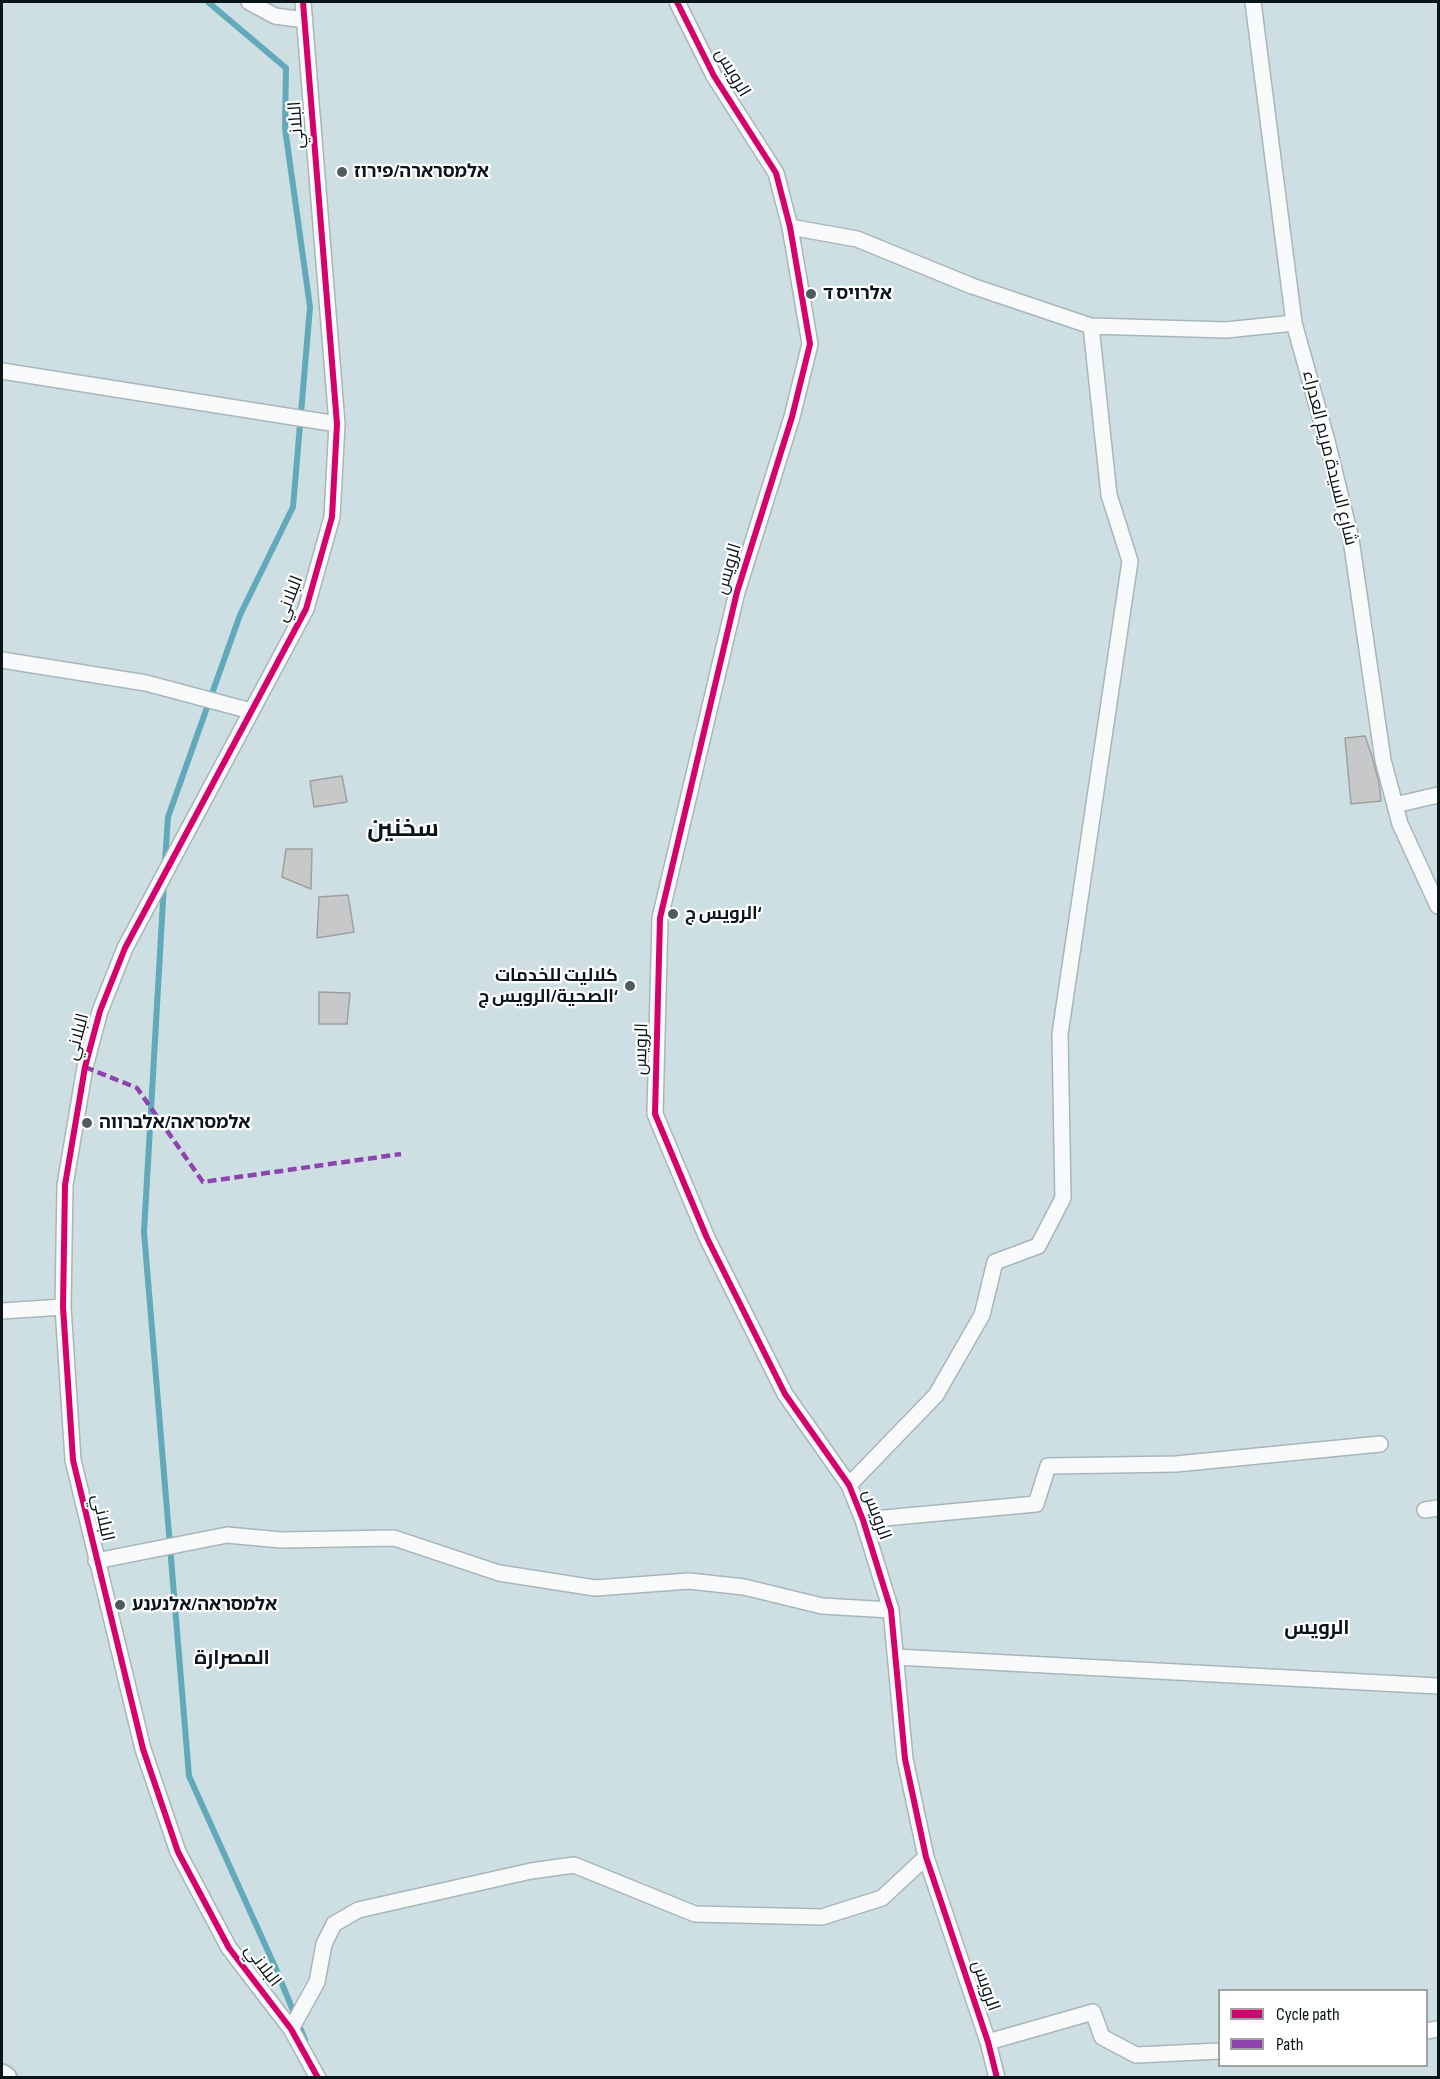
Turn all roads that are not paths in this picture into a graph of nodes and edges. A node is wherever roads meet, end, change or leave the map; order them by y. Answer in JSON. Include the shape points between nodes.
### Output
{"nodes":[{"id":1,"x":249,"y":2,"type":"edge"},
{"id":2,"x":303,"y":2,"type":"edge"},
{"id":3,"x":676,"y":2,"type":"edge"},
{"id":4,"x":1253,"y":2,"type":"edge"},
{"id":5,"x":305,"y":20,"type":"junction"},
{"id":6,"x":790,"y":227,"type":"junction"},
{"id":7,"x":1294,"y":323,"type":"junction"},
{"id":8,"x":1091,"y":326,"type":"junction"},
{"id":9,"x":2,"y":371,"type":"edge"},
{"id":10,"x":337,"y":424,"type":"junction"},
{"id":11,"x":2,"y":660,"type":"edge"},
{"id":12,"x":251,"y":711,"type":"junction"},
{"id":13,"x":1438,"y":795,"type":"edge"},
{"id":14,"x":1395,"y":805,"type":"junction"},
{"id":15,"x":1438,"y":906,"type":"edge"},
{"id":16,"x":63,"y":1307,"type":"junction"},
{"id":17,"x":2,"y":1311,"type":"edge"},
{"id":18,"x":1380,"y":1444,"type":"dead end"},
{"id":19,"x":849,"y":1485,"type":"junction"},
{"id":20,"x":863,"y":1520,"type":"junction"},
{"id":21,"x":96,"y":1561,"type":"junction"},
{"id":22,"x":891,"y":1610,"type":"junction"},
{"id":23,"x":896,"y":1657,"type":"junction"},
{"id":24,"x":1438,"y":1686,"type":"edge"},
{"id":25,"x":926,"y":1857,"type":"junction"},
{"id":26,"x":291,"y":2030,"type":"junction"},
{"id":27,"x":988,"y":2042,"type":"junction"},
{"id":28,"x":1218,"y":2051,"type":"edge"},
{"id":29,"x":318,"y":2078,"type":"edge"},
{"id":30,"x":997,"y":2078,"type":"edge"}],
"edges":[{"from":1,"to":5,"type":"street","via":[[275,16]]},
{"from":2,"to":5,"type":"street","name":"البلاني"},
{"from":3,"to":6,"type":"street","name":"الرويس","via":[[714,76],[776,173]]},
{"from":4,"to":7,"type":"street","name":"شارع السيدة مريم العدراء"},
{"from":5,"to":10,"type":"street","name":"البلاني"},
{"from":6,"to":8,"type":"street","via":[[857,239],[972,286]]},
{"from":6,"to":19,"type":"street","name":"الرويس","via":[[810,344],[792,417],[737,592],[660,918],[655,1114],[707,1238],[786,1394]]},
{"from":7,"to":8,"type":"street","via":[[1226,330]]},
{"from":7,"to":14,"type":"street","name":"شارع السيدة مريم العدراء","via":[[1351,539],[1383,760]]},
{"from":8,"to":19,"type":"street","via":[[1109,495],[1130,561],[1060,1034],[1063,1198],[1038,1246],[994,1262],[982,1315],[936,1395]]},
{"from":9,"to":10,"type":"street"},
{"from":10,"to":12,"type":"street","name":"البلاني","via":[[332,517],[306,609]]},
{"from":11,"to":12,"type":"street","via":[[146,683]]},
{"from":12,"to":16,"type":"street","name":"البلاني","via":[[125,948],[100,1011],[85,1067],[65,1185]]},
{"from":13,"to":14,"type":"street"},
{"from":14,"to":15,"type":"street","name":"شارع السيدة مريم العدراء"},
{"from":16,"to":17,"type":"street"},
{"from":16,"to":21,"type":"street","name":"البلاني","via":[[73,1460]]},
{"from":18,"to":20,"type":"street","via":[[1176,1464],[1048,1466],[1036,1504]]},
{"from":19,"to":20,"type":"street","name":"الرويس"},
{"from":20,"to":22,"type":"street","name":"الرويس"},
{"from":21,"to":22,"type":"street","via":[[226,1535],[281,1540],[394,1538],[499,1573],[595,1588],[689,1581],[744,1587],[822,1606]]},
{"from":21,"to":26,"type":"street","name":"البلاني","via":[[143,1749],[178,1852],[229,1948]]},
{"from":22,"to":23,"type":"street","name":"الرويس"},
{"from":23,"to":24,"type":"street"},
{"from":23,"to":25,"type":"street","name":"الرويس","via":[[905,1759]]},
{"from":25,"to":26,"type":"street","via":[[882,1898],[822,1917],[695,1914],[574,1865],[358,1910],[334,1924],[324,1944],[317,1982]]},
{"from":25,"to":27,"type":"street","name":"الرويس"},
{"from":26,"to":29,"type":"street","name":"البلاني"},
{"from":27,"to":28,"type":"street","via":[[1093,2012],[1102,2037],[1136,2055]]},
{"from":27,"to":30,"type":"street","name":"الرويس"}]}
